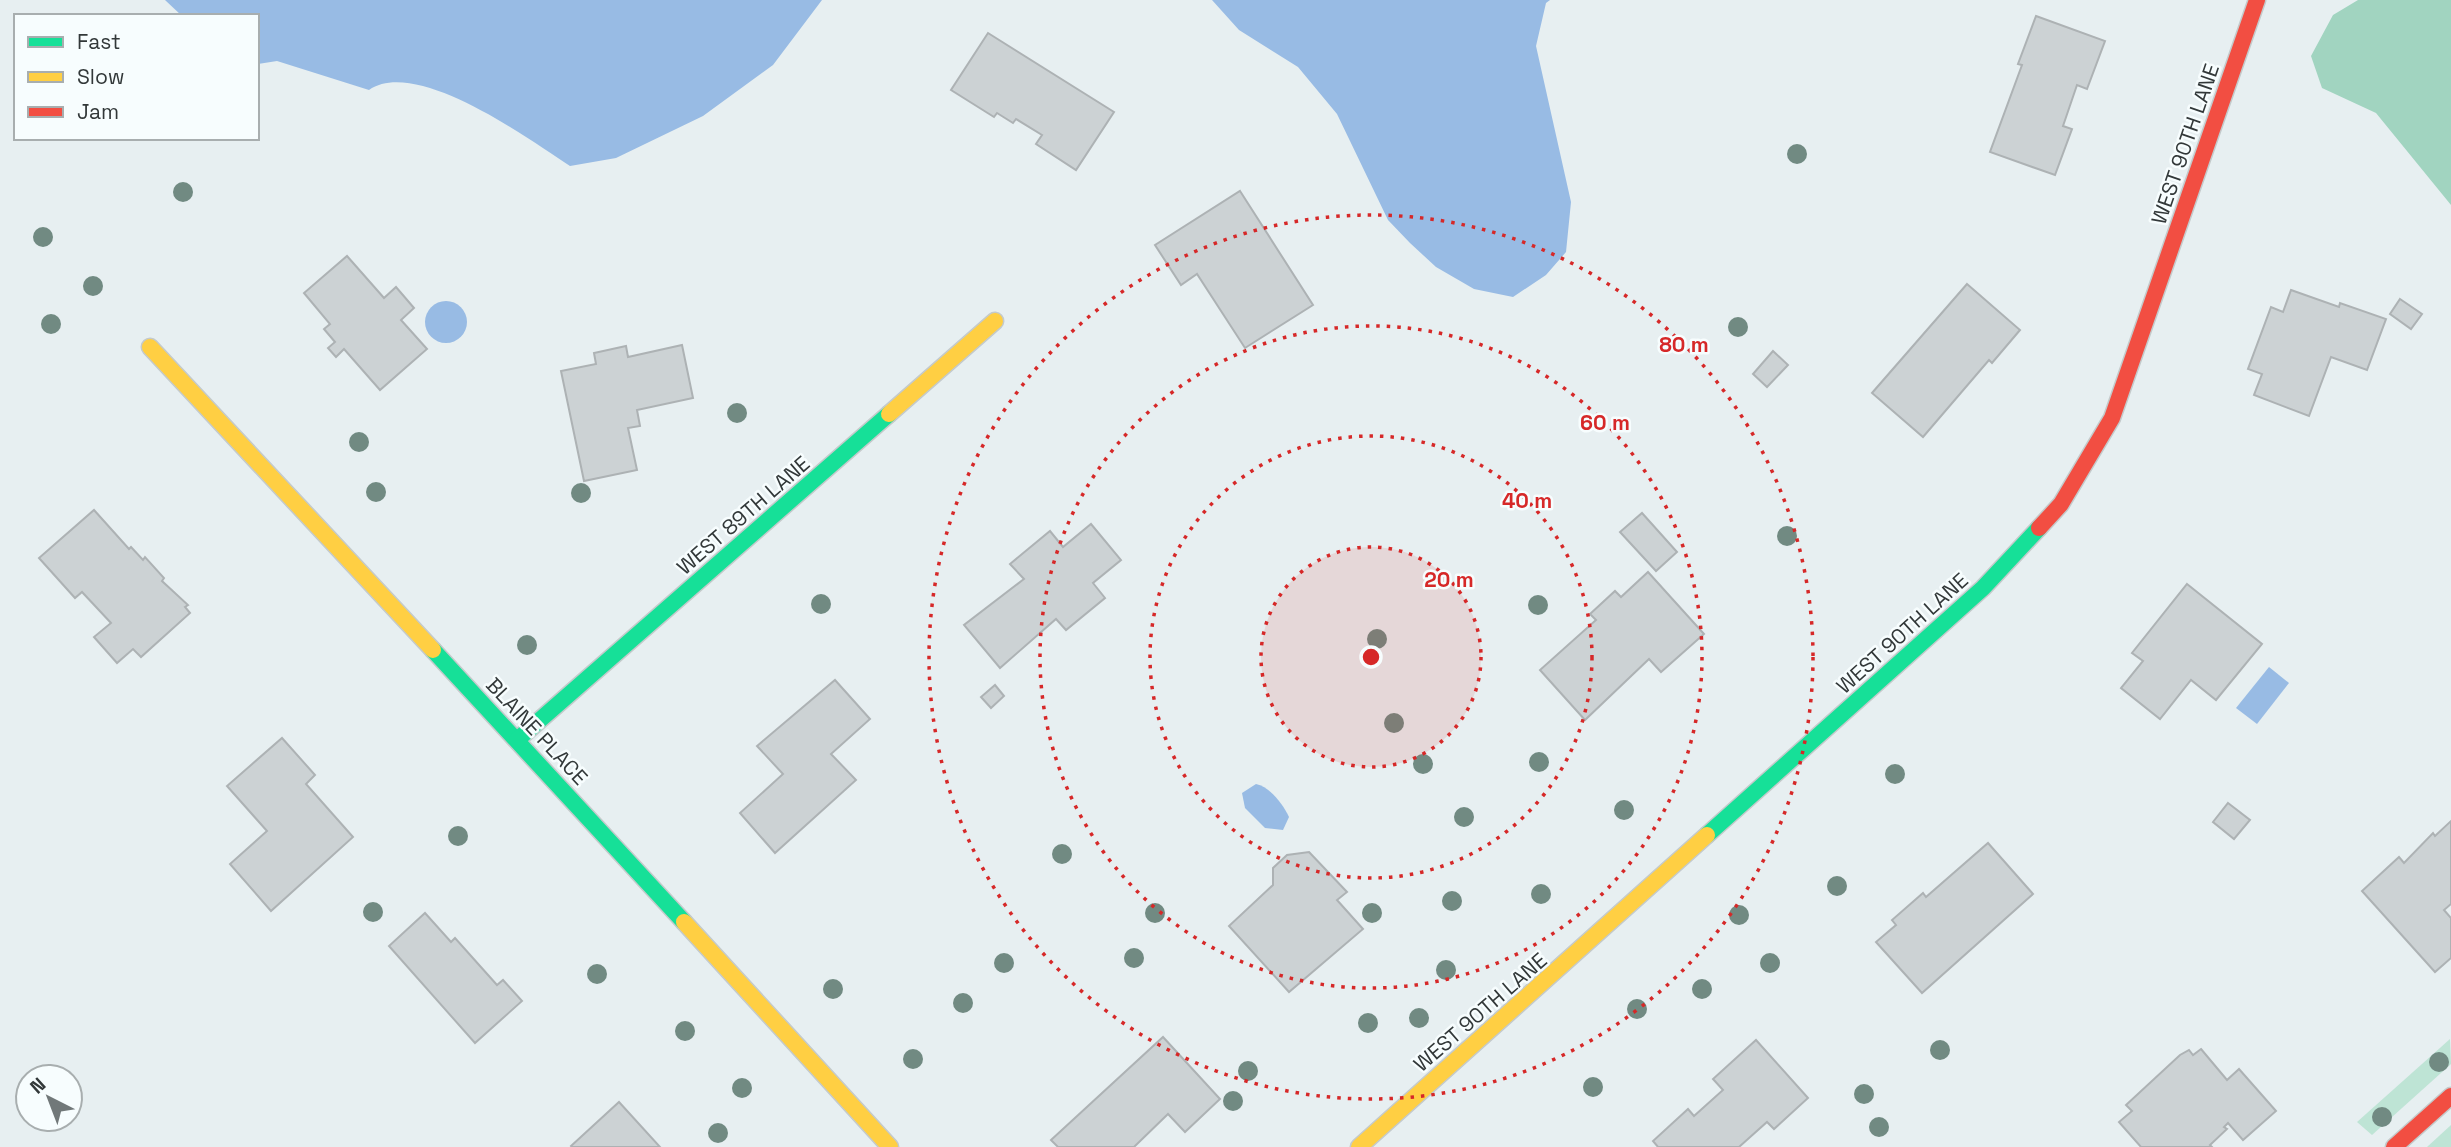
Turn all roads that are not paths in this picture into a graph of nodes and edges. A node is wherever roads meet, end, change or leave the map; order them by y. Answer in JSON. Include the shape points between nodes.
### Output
{"nodes":[{"id":1,"x":2257,"y":0,"type":"edge"},
{"id":2,"x":995,"y":320,"type":"dead end"},
{"id":3,"x":150,"y":347,"type":"dead end"},
{"id":4,"x":517,"y":740,"type":"junction"},
{"id":5,"x":2451,"y":1096,"type":"edge"},
{"id":6,"x":890,"y":1147,"type":"edge"},
{"id":7,"x":1359,"y":1147,"type":"edge"},
{"id":8,"x":2394,"y":1147,"type":"edge"}],
"edges":[{"from":1,"to":7,"type":"street","name":"WEST 90TH LANE","via":[[2112,418],[2061,504],[1983,588]]},
{"from":2,"to":4,"type":"street","name":"WEST 89TH LANE"},
{"from":3,"to":4,"type":"street","name":"BLAINE PLACE"},
{"from":4,"to":6,"type":"street","name":"BLAINE PLACE"},
{"from":5,"to":8,"type":"street"}]}
